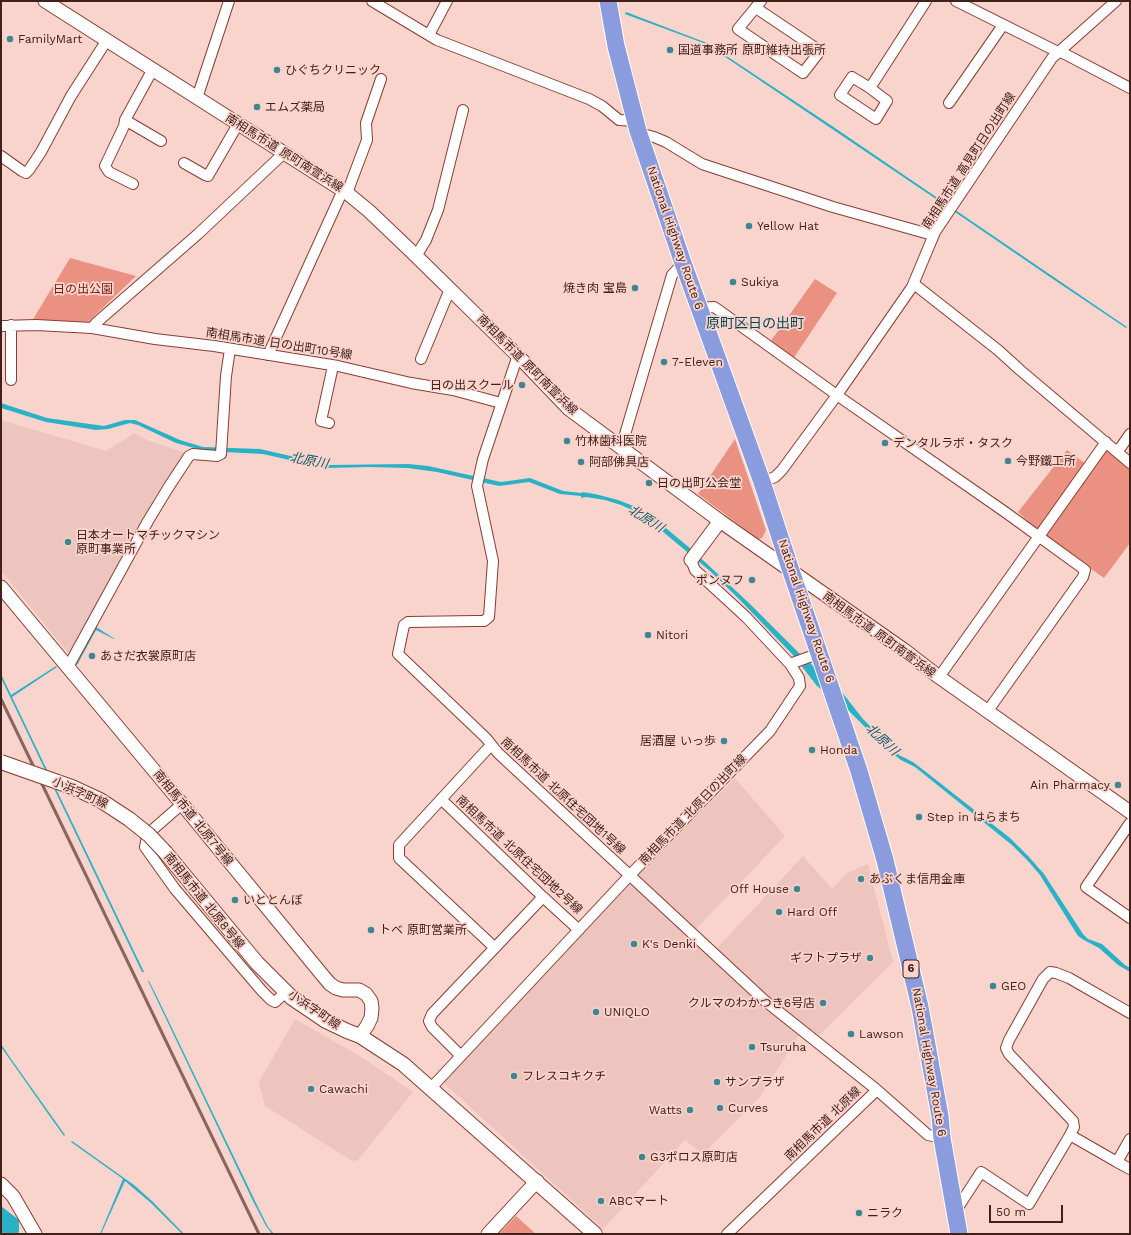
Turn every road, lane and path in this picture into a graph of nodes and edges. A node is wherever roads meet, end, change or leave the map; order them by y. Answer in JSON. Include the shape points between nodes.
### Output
{"nodes":[{"id":1,"x":45,"y":1,"type":"edge"},
{"id":2,"x":229,"y":1,"type":"edge"},
{"id":3,"x":447,"y":1,"type":"edge"},
{"id":4,"x":608,"y":1,"type":"edge"},
{"id":5,"x":926,"y":1,"type":"edge"},
{"id":6,"x":956,"y":1,"type":"edge"},
{"id":7,"x":1116,"y":1,"type":"edge"},
{"id":8,"x":375,"y":2,"type":"edge"},
{"id":9,"x":759,"y":4,"type":"edge"},
{"id":10,"x":1003,"y":25,"type":"junction"},
{"id":11,"x":429,"y":35,"type":"junction"},
{"id":12,"x":107,"y":40,"type":"junction"},
{"id":13,"x":1058,"y":52,"type":"junction"},
{"id":14,"x":153,"y":69,"type":"junction"},
{"id":15,"x":381,"y":79,"type":"dead end"},
{"id":16,"x":870,"y":88,"type":"junction"},
{"id":17,"x":1130,"y":88,"type":"edge"},
{"id":18,"x":198,"y":98,"type":"junction"},
{"id":19,"x":949,"y":103,"type":"dead end"},
{"id":20,"x":463,"y":110,"type":"dead end"},
{"id":21,"x":125,"y":120,"type":"junction"},
{"id":22,"x":238,"y":124,"type":"junction"},
{"id":23,"x":638,"y":127,"type":"junction"},
{"id":24,"x":161,"y":141,"type":"dead end"},
{"id":25,"x":284,"y":153,"type":"junction"},
{"id":26,"x":1,"y":156,"type":"edge"},
{"id":27,"x":184,"y":163,"type":"dead end"},
{"id":28,"x":133,"y":184,"type":"dead end"},
{"id":29,"x":345,"y":191,"type":"junction"},
{"id":30,"x":934,"y":237,"type":"junction"},
{"id":31,"x":416,"y":256,"type":"junction"},
{"id":32,"x":683,"y":263,"type":"junction"},
{"id":33,"x":914,"y":284,"type":"junction"},
{"id":34,"x":450,"y":289,"type":"junction"},
{"id":35,"x":699,"y":308,"type":"junction"},
{"id":36,"x":6,"y":326,"type":"edge"},
{"id":37,"x":92,"y":328,"type":"junction"},
{"id":38,"x":230,"y":349,"type":"junction"},
{"id":39,"x":268,"y":355,"type":"junction"},
{"id":40,"x":518,"y":355,"type":"junction"},
{"id":41,"x":421,"y":359,"type":"dead end"},
{"id":42,"x":333,"y":366,"type":"junction"},
{"id":43,"x":11,"y":380,"type":"dead end"},
{"id":44,"x":837,"y":395,"type":"junction"},
{"id":45,"x":501,"y":403,"type":"junction"},
{"id":46,"x":330,"y":423,"type":"dead end"},
{"id":47,"x":1130,"y":434,"type":"edge"},
{"id":48,"x":1106,"y":442,"type":"junction"},
{"id":49,"x":621,"y":448,"type":"junction"},
{"id":50,"x":1116,"y":451,"type":"junction"},
{"id":51,"x":1130,"y":463,"type":"edge"},
{"id":52,"x":762,"y":482,"type":"junction"},
{"id":53,"x":720,"y":521,"type":"junction"},
{"id":54,"x":1038,"y":537,"type":"junction"},
{"id":55,"x":691,"y":560,"type":"joint"},
{"id":56,"x":791,"y":571,"type":"junction"},
{"id":57,"x":1,"y":587,"type":"edge"},
{"id":58,"x":816,"y":659,"type":"junction"},
{"id":59,"x":792,"y":662,"type":"junction"},
{"id":60,"x":68,"y":668,"type":"junction"},
{"id":61,"x":939,"y":677,"type":"junction"},
{"id":62,"x":987,"y":712,"type":"junction"},
{"id":63,"x":491,"y":745,"type":"junction"},
{"id":64,"x":1,"y":762,"type":"edge"},
{"id":65,"x":441,"y":799,"type":"junction"},
{"id":66,"x":182,"y":804,"type":"junction"},
{"id":67,"x":1130,"y":812,"type":"edge"},
{"id":68,"x":1130,"y":823,"type":"edge"},
{"id":69,"x":630,"y":876,"type":"junction"},
{"id":70,"x":543,"y":897,"type":"junction"},
{"id":71,"x":1130,"y":918,"type":"edge"},
{"id":72,"x":579,"y":930,"type":"junction"},
{"id":73,"x":494,"y":947,"type":"junction"},
{"id":74,"x":286,"y":992,"type":"junction"},
{"id":75,"x":1130,"y":1013,"type":"edge"},
{"id":76,"x":360,"y":1036,"type":"junction"},
{"id":77,"x":461,"y":1056,"type":"junction"},
{"id":78,"x":431,"y":1088,"type":"junction"},
{"id":79,"x":877,"y":1090,"type":"junction"},
{"id":80,"x":1070,"y":1135,"type":"junction"},
{"id":81,"x":942,"y":1138,"type":"junction"},
{"id":82,"x":1130,"y":1139,"type":"edge"},
{"id":83,"x":1117,"y":1162,"type":"junction"},
{"id":84,"x":1130,"y":1169,"type":"edge"},
{"id":85,"x":536,"y":1182,"type":"junction"},
{"id":86,"x":1,"y":1184,"type":"edge"},
{"id":87,"x":956,"y":1212,"type":"junction"},
{"id":88,"x":36,"y":1234,"type":"edge"},
{"id":89,"x":488,"y":1234,"type":"edge"},
{"id":90,"x":594,"y":1234,"type":"edge"},
{"id":91,"x":727,"y":1234,"type":"edge"},
{"id":92,"x":959,"y":1234,"type":"edge"}],
"edges":[{"from":1,"to":12,"type":"street","name":"南相馬市道 原町南萱浜線"},
{"from":2,"to":18,"type":"street"},
{"from":3,"to":11,"type":"street"},
{"from":4,"to":23,"type":"highway","name":"National Highway Route 6","number":"6","via":[[616,46]]},
{"from":5,"to":16,"type":"street"},
{"from":6,"to":10,"type":"street"},
{"from":7,"to":13,"type":"street","name":"南相馬市道 高見町日の出町線"},
{"from":8,"to":11,"type":"street"},
{"from":9,"to":9,"type":"street","via":[[738,29],[803,73],[820,51]]},
{"from":10,"to":13,"type":"street"},
{"from":10,"to":19,"type":"street"},
{"from":11,"to":23,"type":"street","via":[[589,99],[618,120]]},
{"from":12,"to":14,"type":"street","name":"南相馬市道 原町南萱浜線"},
{"from":12,"to":26,"type":"street","via":[[71,96],[29,170],[26,173]]},
{"from":13,"to":17,"type":"street"},
{"from":13,"to":30,"type":"street","name":"南相馬市道 高見町日の出町線"},
{"from":14,"to":18,"type":"street","name":"南相馬市道 原町南萱浜線"},
{"from":14,"to":21,"type":"street"},
{"from":15,"to":29,"type":"street","via":[[366,123],[367,140]]},
{"from":16,"to":16,"type":"street","via":[[852,77],[840,95],[876,119],[887,101]]},
{"from":18,"to":22,"type":"street","name":"南相馬市道 原町南萱浜線"},
{"from":20,"to":31,"type":"street","via":[[438,210],[426,240]]},
{"from":21,"to":24,"type":"street"},
{"from":21,"to":28,"type":"street","via":[[105,166],[109,172]]},
{"from":22,"to":25,"type":"street","name":"南相馬市道 原町南萱浜線"},
{"from":22,"to":27,"type":"street","via":[[208,176]]},
{"from":23,"to":30,"type":"street","via":[[702,164]]},
{"from":23,"to":32,"type":"highway","name":"National Highway Route 6","number":"6"},
{"from":25,"to":29,"type":"street","name":"南相馬市道 原町南萱浜線"},
{"from":25,"to":37,"type":"street"},
{"from":29,"to":31,"type":"street","name":"南相馬市道 原町南萱浜線"},
{"from":29,"to":39,"type":"street"},
{"from":30,"to":33,"type":"street","name":"南相馬市道 高見町日の出町線"},
{"from":31,"to":34,"type":"street","name":"南相馬市道 原町南萱浜線"},
{"from":32,"to":35,"type":"highway","name":"National Highway Route 6","number":"6"},
{"from":32,"to":49,"type":"street","via":[[672,275]]},
{"from":33,"to":44,"type":"street","name":"南相馬市道 高見町日の出町線"},
{"from":33,"to":48,"type":"street","via":[[998,350]]},
{"from":34,"to":40,"type":"street","name":"南相馬市道 原町南萱浜線"},
{"from":34,"to":41,"type":"street"},
{"from":35,"to":44,"type":"street","via":[[714,307]]},
{"from":35,"to":52,"type":"highway","name":"National Highway Route 6","number":"6"},
{"from":36,"to":37,"type":"street","name":"南相馬市道 日の出町10号線","via":[[36,324]]},
{"from":36,"to":43,"type":"street"},
{"from":37,"to":38,"type":"street","name":"南相馬市道 日の出町10号線"},
{"from":38,"to":39,"type":"street","name":"南相馬市道 日の出町10号線"},
{"from":38,"to":60,"type":"street","via":[[221,450],[217,456],[188,456],[148,521]]},
{"from":39,"to":42,"type":"street","name":"南相馬市道 日の出町10号線"},
{"from":40,"to":45,"type":"street"},
{"from":40,"to":49,"type":"street","name":"南相馬市道 原町南萱浜線","via":[[569,408]]},
{"from":42,"to":45,"type":"street","name":"南相馬市道 日の出町10号線","via":[[453,390]]},
{"from":42,"to":46,"type":"street","via":[[320,421]]},
{"from":44,"to":52,"type":"street","name":"南相馬市道 高見町日の出町線","via":[[782,470],[775,477]]},
{"from":44,"to":54,"type":"street"},
{"from":45,"to":63,"type":"street","via":[[482,458],[477,486],[493,561],[489,617],[484,621],[408,622],[404,625],[398,654]]},
{"from":47,"to":50,"type":"street"},
{"from":48,"to":50,"type":"street"},
{"from":48,"to":54,"type":"street"},
{"from":49,"to":53,"type":"street","name":"南相馬市道 原町南萱浜線"},
{"from":50,"to":51,"type":"street"},
{"from":52,"to":56,"type":"highway","name":"National Highway Route 6","number":"6"},
{"from":53,"to":55,"type":"street","name":"南相馬市道 北原日の出町線"},
{"from":53,"to":56,"type":"street","name":"南相馬市道 原町南萱浜線"},
{"from":54,"to":61,"type":"street"},
{"from":54,"to":62,"type":"street","via":[[1084,570],[1083,577]]},
{"from":55,"to":59,"type":"street","name":"南相馬市道 北原日の出町線","via":[[694,570]]},
{"from":56,"to":58,"type":"highway","name":"National Highway Route 6","number":"6"},
{"from":56,"to":61,"type":"street","name":"南相馬市道 原町南萱浜線"},
{"from":57,"to":60,"type":"street","name":"南相馬市道 北原7号線"},
{"from":58,"to":59,"type":"street"},
{"from":58,"to":81,"type":"highway","name":"National Highway Route 6","number":"6","via":[[838,709],[859,771],[896,906],[920,1007]]},
{"from":59,"to":69,"type":"street","name":"南相馬市道 北原日の出町線","via":[[800,686],[770,731]]},
{"from":60,"to":66,"type":"street","name":"南相馬市道 北原7号線"},
{"from":61,"to":62,"type":"street","name":"南相馬市道 原町南萱浜線"},
{"from":62,"to":67,"type":"street","name":"南相馬市道 原町南萱浜線"},
{"from":63,"to":65,"type":"street","name":"南相馬市道 北原住宅団地1号線"},
{"from":63,"to":69,"type":"street","name":"南相馬市道 北原住宅団地1号線"},
{"from":64,"to":74,"type":"main road","name":"小浜字町線","bridge":true,"via":[[72,787],[100,800],[144,831],[166,853],[257,963]]},
{"from":65,"to":70,"type":"street","name":"南相馬市道 北原住宅団地2号線"},
{"from":65,"to":73,"type":"street","name":"南相馬市道 北原住宅団地1号線","via":[[399,845],[399,858]]},
{"from":66,"to":74,"type":"street","name":"南相馬市道 北原8号線","via":[[150,832],[144,847],[175,890],[262,991],[275,1002]]},
{"from":66,"to":76,"type":"street","name":"南相馬市道 北原7号線","via":[[330,984],[343,990],[359,990],[366,994],[371,1001],[371,1018]]},
{"from":68,"to":71,"type":"street","via":[[1086,887]]},
{"from":69,"to":72,"type":"street","name":"南相馬市道 北原日の出町線"},
{"from":69,"to":79,"type":"street","name":"南相馬市道 北原住宅団地1号線","via":[[764,1000]]},
{"from":70,"to":72,"type":"street","name":"南相馬市道 北原住宅団地2号線"},
{"from":70,"to":73,"type":"street"},
{"from":72,"to":77,"type":"street","name":"南相馬市道 北原日の出町線"},
{"from":73,"to":77,"type":"street","via":[[432,1014],[429,1021]]},
{"from":74,"to":76,"type":"main road","name":"小浜字町線","via":[[326,1021]]},
{"from":75,"to":80,"type":"street","via":[[1069,978],[1050,972],[1043,978],[1009,1040],[1006,1048],[1009,1054],[1074,1121]]},
{"from":76,"to":78,"type":"main road","name":"小浜字町線","via":[[403,1064]]},
{"from":77,"to":78,"type":"street","name":"南相馬市道 北原日の出町線"},
{"from":78,"to":85,"type":"main road","name":"小浜字町線"},
{"from":79,"to":81,"type":"street","name":"南相馬市道 北原線","via":[[928,1135]]},
{"from":79,"to":91,"type":"street","name":"南相馬市道 北原線"},
{"from":80,"to":83,"type":"street"},
{"from":80,"to":87,"type":"street","via":[[1029,1204],[981,1172]]},
{"from":81,"to":87,"type":"highway","name":"National Highway Route 6","number":"6"},
{"from":82,"to":83,"type":"street"},
{"from":83,"to":84,"type":"street"},
{"from":85,"to":89,"type":"street"},
{"from":85,"to":90,"type":"main road","name":"小浜字町線"},
{"from":86,"to":88,"type":"street","via":[[13,1196]]},
{"from":87,"to":92,"type":"highway","name":"National Highway Route 6","number":"6"}]}
